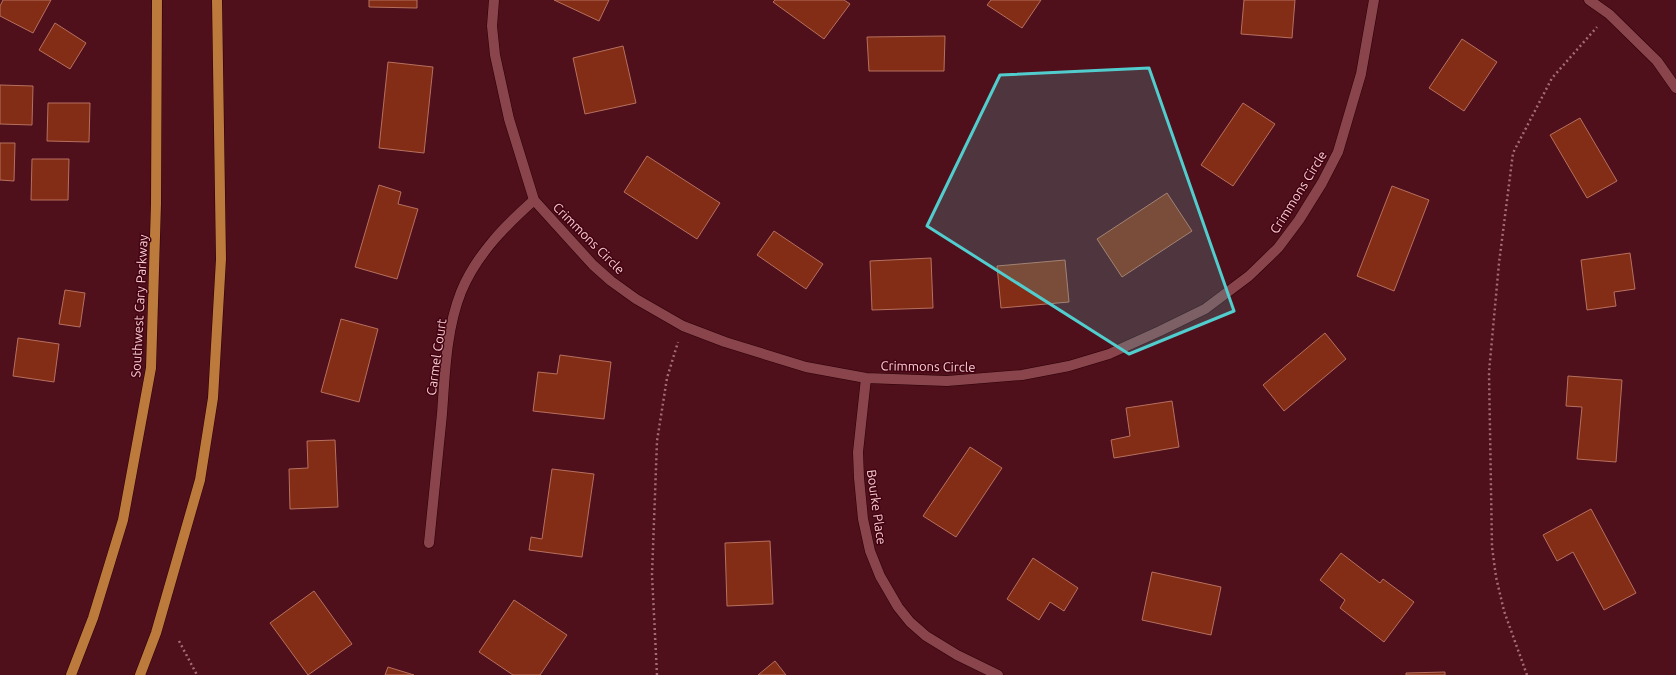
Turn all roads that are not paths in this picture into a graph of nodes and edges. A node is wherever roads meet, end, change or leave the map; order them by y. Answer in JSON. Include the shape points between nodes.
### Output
{"nodes":[{"id":1,"x":157,"y":0,"type":"edge"},
{"id":2,"x":216,"y":0,"type":"edge"},
{"id":3,"x":494,"y":0,"type":"edge"},
{"id":4,"x":1374,"y":0,"type":"edge"},
{"id":5,"x":1589,"y":0,"type":"edge"},
{"id":6,"x":1676,"y":88,"type":"edge"},
{"id":7,"x":534,"y":200,"type":"junction"},
{"id":8,"x":866,"y":378,"type":"junction"},
{"id":9,"x":428,"y":543,"type":"dead end"},
{"id":10,"x":71,"y":675,"type":"edge"},
{"id":11,"x":140,"y":675,"type":"edge"},
{"id":12,"x":998,"y":675,"type":"edge"}],
"edges":[{"from":1,"to":10,"type":"main road","name":"Southwest Cary Parkway","via":[[156,204],[151,368],[123,520],[93,618]]},
{"from":2,"to":11,"type":"main road","via":[[221,259],[213,398],[200,480],[156,633]]},
{"from":3,"to":7,"type":"street","name":"Crimmons Circle","via":[[494,55],[509,119]]},
{"from":4,"to":8,"type":"street","name":"Crimmons Circle","via":[[1361,74],[1349,119],[1338,152],[1322,182],[1278,248],[1249,276],[1205,309],[1109,354],[1069,366],[1022,375],[954,381]]},
{"from":5,"to":6,"type":"street","via":[[1609,14],[1657,61]]},
{"from":7,"to":8,"type":"street","name":"Crimmons Circle","via":[[593,265],[611,281],[636,299],[683,326],[806,367]]},
{"from":7,"to":9,"type":"street","name":"Carmel Court","via":[[492,240],[461,292],[446,359]]},
{"from":8,"to":12,"type":"street","name":"Bourke Place","via":[[858,452],[859,478],[863,519],[870,551],[880,576],[902,612],[926,636]]}]}
